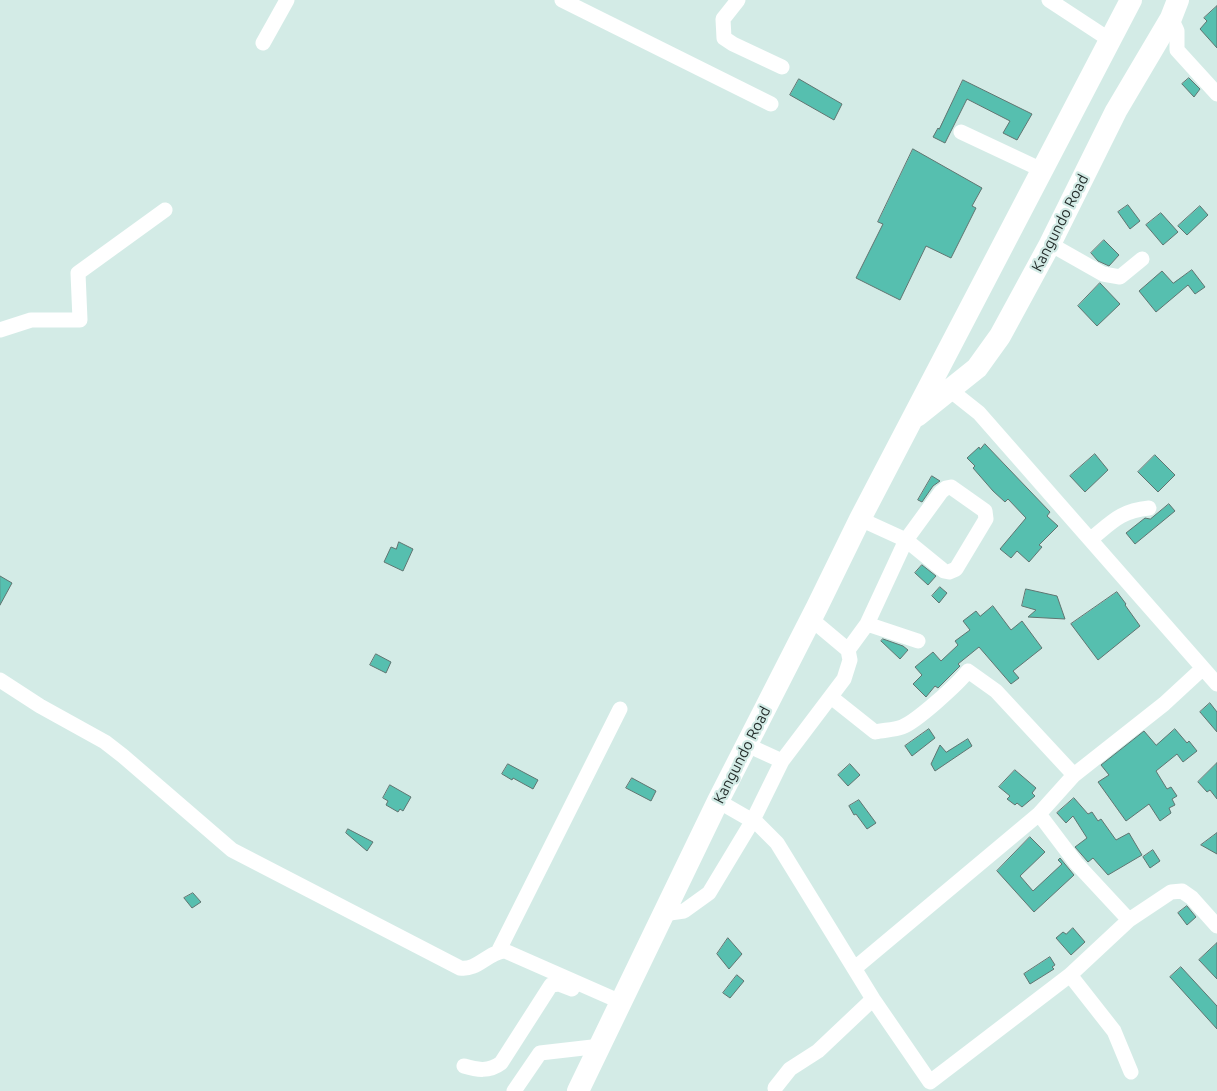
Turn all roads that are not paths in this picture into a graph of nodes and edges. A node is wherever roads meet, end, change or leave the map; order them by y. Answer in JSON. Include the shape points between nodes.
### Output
{"nodes":[{"id":1,"x":287,"y":0,"type":"edge"},
{"id":2,"x":562,"y":0,"type":"edge"},
{"id":3,"x":738,"y":0,"type":"edge"},
{"id":4,"x":1049,"y":0,"type":"edge"},
{"id":5,"x":1131,"y":0,"type":"edge"},
{"id":6,"x":1068,"y":5,"type":"edge"},
{"id":7,"x":1174,"y":9,"type":"edge"},
{"id":8,"x":1110,"y":40,"type":"junction"},
{"id":9,"x":263,"y":44,"type":"dead end"},
{"id":10,"x":782,"y":68,"type":"dead end"},
{"id":11,"x":1217,"y":94,"type":"edge"},
{"id":12,"x":1081,"y":98,"type":"junction"},
{"id":13,"x":772,"y":104,"type":"dead end"},
{"id":14,"x":1116,"y":112,"type":"junction"},
{"id":15,"x":961,"y":132,"type":"dead end"},
{"id":16,"x":1042,"y":170,"type":"junction"},
{"id":17,"x":165,"y":210,"type":"dead end"},
{"id":18,"x":1050,"y":244,"type":"junction"},
{"id":19,"x":1142,"y":259,"type":"dead end"},
{"id":20,"x":0,"y":330,"type":"edge"},
{"id":21,"x":950,"y":390,"type":"junction"},
{"id":22,"x":910,"y":421,"type":"junction"},
{"id":23,"x":1149,"y":508,"type":"dead end"},
{"id":24,"x":860,"y":519,"type":"junction"},
{"id":25,"x":1091,"y":539,"type":"junction"},
{"id":26,"x":906,"y":540,"type":"junction"},
{"id":27,"x":811,"y":619,"type":"junction"},
{"id":28,"x":867,"y":624,"type":"junction"},
{"id":29,"x":918,"y":641,"type":"dead end"},
{"id":30,"x":848,"y":650,"type":"junction"},
{"id":31,"x":1203,"y":668,"type":"junction"},
{"id":32,"x":0,"y":680,"type":"edge"},
{"id":33,"x":1216,"y":681,"type":"edge"},
{"id":34,"x":831,"y":697,"type":"junction"},
{"id":35,"x":620,"y":709,"type":"dead end"},
{"id":36,"x":747,"y":745,"type":"junction"},
{"id":37,"x":782,"y":761,"type":"junction"},
{"id":38,"x":1074,"y":775,"type":"junction"},
{"id":39,"x":718,"y":801,"type":"junction"},
{"id":40,"x":1040,"y":814,"type":"junction"},
{"id":41,"x":753,"y":820,"type":"junction"},
{"id":42,"x":663,"y":914,"type":"junction"},
{"id":43,"x":1129,"y":920,"type":"junction"},
{"id":44,"x":1217,"y":926,"type":"edge"},
{"id":45,"x":498,"y":952,"type":"junction"},
{"id":46,"x":854,"y":968,"type":"junction"},
{"id":47,"x":1070,"y":975,"type":"junction"},
{"id":48,"x":873,"y":999,"type":"junction"},
{"id":49,"x":618,"y":1006,"type":"junction"},
{"id":50,"x":601,"y":1046,"type":"junction"},
{"id":51,"x":464,"y":1066,"type":"dead end"},
{"id":52,"x":1131,"y":1072,"type":"dead end"},
{"id":53,"x":933,"y":1087,"type":"edge"},
{"id":54,"x":775,"y":1088,"type":"dead end"},
{"id":55,"x":514,"y":1091,"type":"edge"},
{"id":56,"x":578,"y":1091,"type":"edge"}],
"edges":[{"from":1,"to":9,"type":"street"},
{"from":2,"to":13,"type":"street"},
{"from":3,"to":10,"type":"street","via":[[723,19],[724,38]]},
{"from":4,"to":6,"type":"street"},
{"from":5,"to":8,"type":"highway","name":"Kangundo Road"},
{"from":6,"to":8,"type":"street"},
{"from":7,"to":11,"type":"street","via":[[1177,50]]},
{"from":7,"to":14,"type":"highway","name":"Kangundo Road"},
{"from":8,"to":12,"type":"highway","name":"Kangundo Road"},
{"from":12,"to":14,"type":"highway","via":[[1090,110]]},
{"from":12,"to":16,"type":"highway","name":"Kangundo Road"},
{"from":14,"to":18,"type":"highway","name":"Kangundo Road"},
{"from":15,"to":16,"type":"street"},
{"from":16,"to":22,"type":"highway","name":"Kangundo Road"},
{"from":17,"to":20,"type":"street","via":[[78,273],[80,320],[31,320]]},
{"from":18,"to":19,"type":"street","via":[[1111,276],[1120,277]]},
{"from":18,"to":21,"type":"highway","name":"Kangundo Road","via":[[1000,336],[977,368]]},
{"from":21,"to":22,"type":"highway","name":"Kangundo Road"},
{"from":21,"to":25,"type":"street","via":[[980,413]]},
{"from":22,"to":24,"type":"highway","name":"Kangundo Road"},
{"from":23,"to":25,"type":"street","via":[[1120,514]]},
{"from":24,"to":26,"type":"street"},
{"from":24,"to":27,"type":"highway","name":"Kangundo Road"},
{"from":25,"to":31,"type":"street"},
{"from":26,"to":26,"type":"street","via":[[944,571],[950,572],[956,569],[986,519],[985,511],[951,487],[946,488]]},
{"from":26,"to":28,"type":"street"},
{"from":27,"to":30,"type":"street"},
{"from":27,"to":36,"type":"highway","name":"Kangundo Road"},
{"from":28,"to":29,"type":"street"},
{"from":28,"to":30,"type":"street"},
{"from":30,"to":34,"type":"street","via":[[850,660],[844,679]]},
{"from":31,"to":33,"type":"street"},
{"from":31,"to":38,"type":"street","via":[[1164,704]]},
{"from":32,"to":45,"type":"street","via":[[105,742],[232,850],[460,968],[472,968]]},
{"from":34,"to":37,"type":"street"},
{"from":34,"to":38,"type":"street","via":[[875,732],[903,727],[968,671],[996,691]]},
{"from":35,"to":45,"type":"street"},
{"from":36,"to":37,"type":"street"},
{"from":36,"to":39,"type":"highway","name":"Kangundo Road"},
{"from":37,"to":41,"type":"street"},
{"from":38,"to":40,"type":"street"},
{"from":39,"to":41,"type":"street"},
{"from":39,"to":42,"type":"highway","name":"Kangundo Road"},
{"from":40,"to":43,"type":"street","via":[[1076,863]]},
{"from":40,"to":46,"type":"street"},
{"from":41,"to":42,"type":"street","via":[[709,893],[684,911]]},
{"from":41,"to":46,"type":"street","via":[[777,843]]},
{"from":42,"to":49,"type":"highway","name":"Kangundo Road"},
{"from":43,"to":44,"type":"street","via":[[1171,892],[1182,891]]},
{"from":43,"to":47,"type":"street"},
{"from":45,"to":49,"type":"street","via":[[510,953]]},
{"from":46,"to":48,"type":"street"},
{"from":47,"to":52,"type":"street","via":[[1114,1031]]},
{"from":47,"to":53,"type":"street"},
{"from":48,"to":53,"type":"street"},
{"from":48,"to":54,"type":"street","via":[[818,1051],[790,1069]]},
{"from":49,"to":50,"type":"highway","name":"Kangundo Road"},
{"from":49,"to":51,"type":"street","via":[[559,984],[551,985],[501,1063],[483,1070]]},
{"from":50,"to":55,"type":"street","via":[[540,1053]]},
{"from":50,"to":56,"type":"highway","name":"Kangundo Road"}]}
